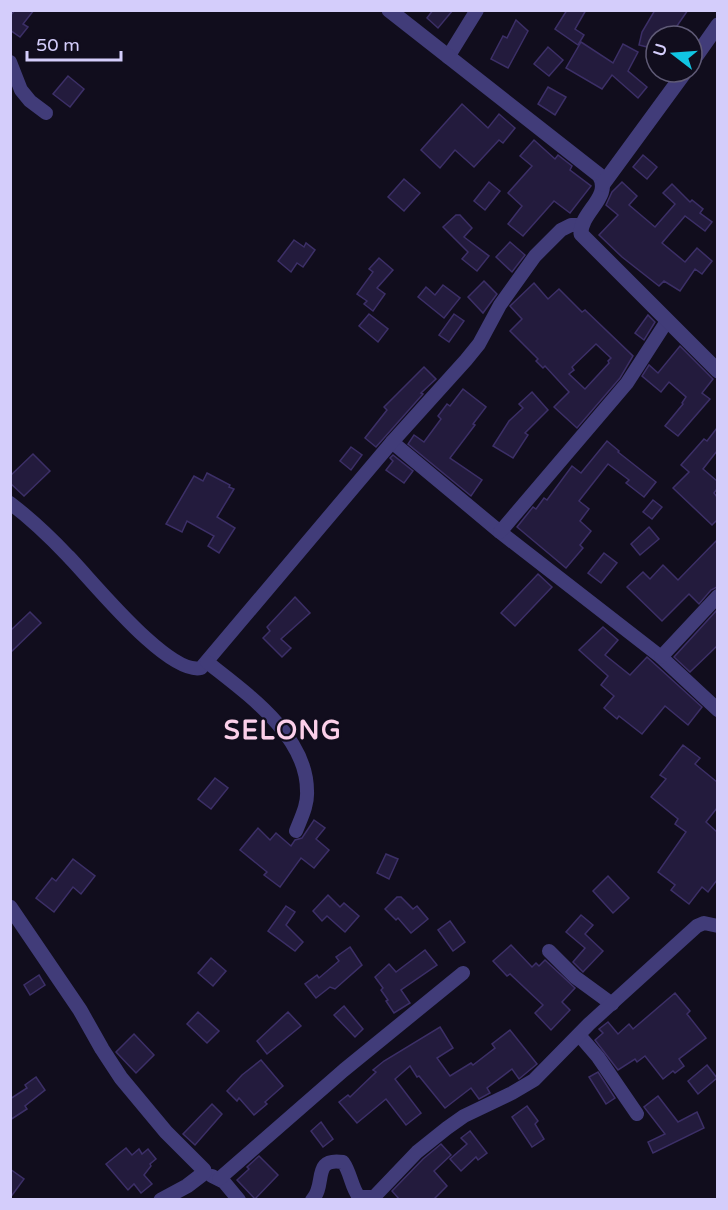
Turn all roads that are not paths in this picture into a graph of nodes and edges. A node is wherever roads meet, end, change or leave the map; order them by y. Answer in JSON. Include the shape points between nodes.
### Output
{"nodes":[{"id":1,"x":389,"y":10,"type":"edge"},
{"id":2,"x":477,"y":10,"type":"edge"},
{"id":3,"x":717,"y":25,"type":"edge"},
{"id":4,"x":704,"y":44,"type":"edge"},
{"id":5,"x":448,"y":57,"type":"junction"},
{"id":6,"x":10,"y":62,"type":"edge"},
{"id":7,"x":676,"y":84,"type":"edge"},
{"id":8,"x":46,"y":113,"type":"dead end"},
{"id":9,"x":603,"y":183,"type":"junction"},
{"id":10,"x":582,"y":225,"type":"junction"},
{"id":11,"x":668,"y":321,"type":"junction"},
{"id":12,"x":717,"y":371,"type":"edge"},
{"id":13,"x":392,"y":442,"type":"junction"},
{"id":14,"x":10,"y":503,"type":"edge"},
{"id":15,"x":500,"y":532,"type":"junction"},
{"id":16,"x":717,"y":596,"type":"edge"},
{"id":17,"x":661,"y":657,"type":"junction"},
{"id":18,"x":207,"y":662,"type":"junction"},
{"id":19,"x":717,"y":710,"type":"edge"},
{"id":20,"x":296,"y":831,"type":"dead end"},
{"id":21,"x":12,"y":911,"type":"edge"},
{"id":22,"x":717,"y":926,"type":"edge"},
{"id":23,"x":549,"y":951,"type":"dead end"},
{"id":24,"x":464,"y":973,"type":"dead end"},
{"id":25,"x":612,"y":1004,"type":"junction"},
{"id":26,"x":579,"y":1035,"type":"junction"},
{"id":27,"x":637,"y":1114,"type":"dead end"},
{"id":28,"x":204,"y":1171,"type":"junction"},
{"id":29,"x":219,"y":1179,"type":"junction"},
{"id":30,"x":161,"y":1200,"type":"edge"},
{"id":31,"x":239,"y":1200,"type":"edge"},
{"id":32,"x":312,"y":1200,"type":"edge"}],
"edges":[{"from":1,"to":5,"type":"street"},
{"from":2,"to":5,"type":"street"},
{"from":3,"to":4,"type":"street"},
{"from":5,"to":9,"type":"street","via":[[599,175]]},
{"from":6,"to":8,"type":"street","via":[[21,90]]},
{"from":7,"to":9,"type":"street"},
{"from":9,"to":10,"type":"street"},
{"from":10,"to":11,"type":"street","via":[[584,239]]},
{"from":10,"to":13,"type":"street","via":[[561,230],[535,256],[500,305],[479,344]]},
{"from":11,"to":12,"type":"street"},
{"from":11,"to":15,"type":"street","via":[[627,383]]},
{"from":13,"to":15,"type":"street"},
{"from":13,"to":18,"type":"street"},
{"from":14,"to":18,"type":"street","via":[[32,519],[110,604],[154,645],[195,670]]},
{"from":15,"to":17,"type":"street"},
{"from":16,"to":17,"type":"street"},
{"from":17,"to":19,"type":"street"},
{"from":18,"to":20,"type":"street","via":[[254,700],[289,738],[301,760],[308,792]]},
{"from":21,"to":28,"type":"street","via":[[121,1078]]},
{"from":22,"to":25,"type":"street","via":[[697,926]]},
{"from":23,"to":25,"type":"street","via":[[575,977]]},
{"from":24,"to":29,"type":"street"},
{"from":25,"to":26,"type":"street"},
{"from":26,"to":27,"type":"street"},
{"from":26,"to":32,"type":"street","via":[[525,1087],[447,1128],[417,1152],[374,1197],[360,1197],[354,1191],[349,1170],[343,1162],[335,1161],[323,1167],[320,1188]]},
{"from":28,"to":29,"type":"street"},
{"from":28,"to":30,"type":"street"},
{"from":29,"to":31,"type":"street"}]}
